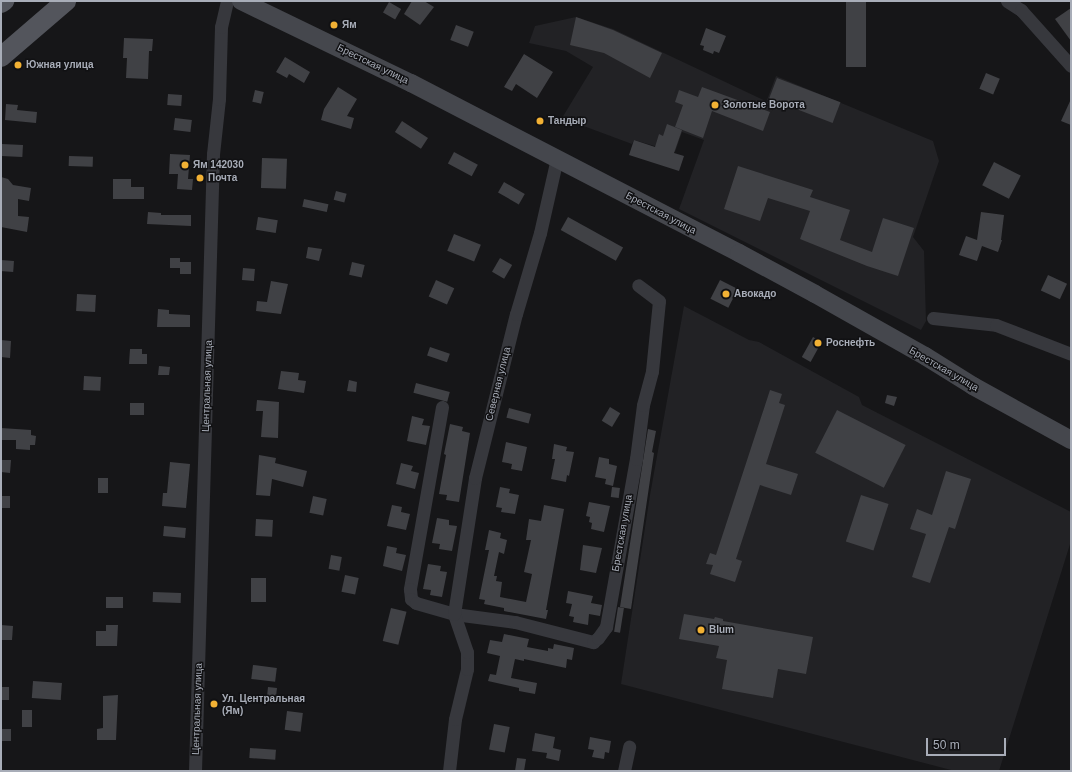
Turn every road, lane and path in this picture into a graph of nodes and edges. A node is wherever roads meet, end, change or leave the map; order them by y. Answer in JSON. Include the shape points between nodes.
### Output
{"nodes":[{"id":1,"x":4,"y":1,"type":"edge"},
{"id":2,"x":227,"y":1,"type":"edge"},
{"id":3,"x":241,"y":1,"type":"edge"},
{"id":4,"x":65,"y":2,"type":"edge"},
{"id":5,"x":1,"y":3,"type":"edge"},
{"id":6,"x":1015,"y":3,"type":"edge"},
{"id":7,"x":1,"y":57,"type":"edge"},
{"id":8,"x":1071,"y":66,"type":"edge"},
{"id":9,"x":557,"y":158,"type":"junction"},
{"id":10,"x":638,"y":285,"type":"dead end"},
{"id":11,"x":933,"y":318,"type":"dead end"},
{"id":12,"x":1071,"y":354,"type":"edge"},
{"id":13,"x":442,"y":407,"type":"dead end"},
{"id":14,"x":1071,"y":440,"type":"edge"},
{"id":15,"x":452,"y":614,"type":"junction"},
{"id":16,"x":629,"y":747,"type":"dead end"},
{"id":17,"x":195,"y":771,"type":"edge"},
{"id":18,"x":449,"y":771,"type":"edge"},
{"id":19,"x":624,"y":771,"type":"edge"}],
"edges":[{"from":1,"to":5,"type":"main road"},
{"from":2,"to":17,"type":"street","name":"Центральная улица","via":[[221,27],[219,100],[213,154]]},
{"from":3,"to":9,"type":"main road","name":"Брестская улица","via":[[411,83]]},
{"from":4,"to":7,"type":"main road"},
{"from":6,"to":8,"type":"street"},
{"from":9,"to":14,"type":"main road","name":"Брестская улица","via":[[815,294]]},
{"from":9,"to":15,"type":"street","name":"Северная улица","via":[[540,233],[516,314],[475,478]]},
{"from":10,"to":15,"type":"street","name":"Брестская улица","via":[[659,301],[659,307],[652,371],[643,405],[606,627],[593,642],[516,622]]},
{"from":11,"to":12,"type":"street","via":[[996,325]]},
{"from":13,"to":15,"type":"street","via":[[410,589],[411,599],[416,604]]},
{"from":15,"to":18,"type":"street","via":[[467,652],[467,669],[455,719]]},
{"from":16,"to":19,"type":"street"}]}
